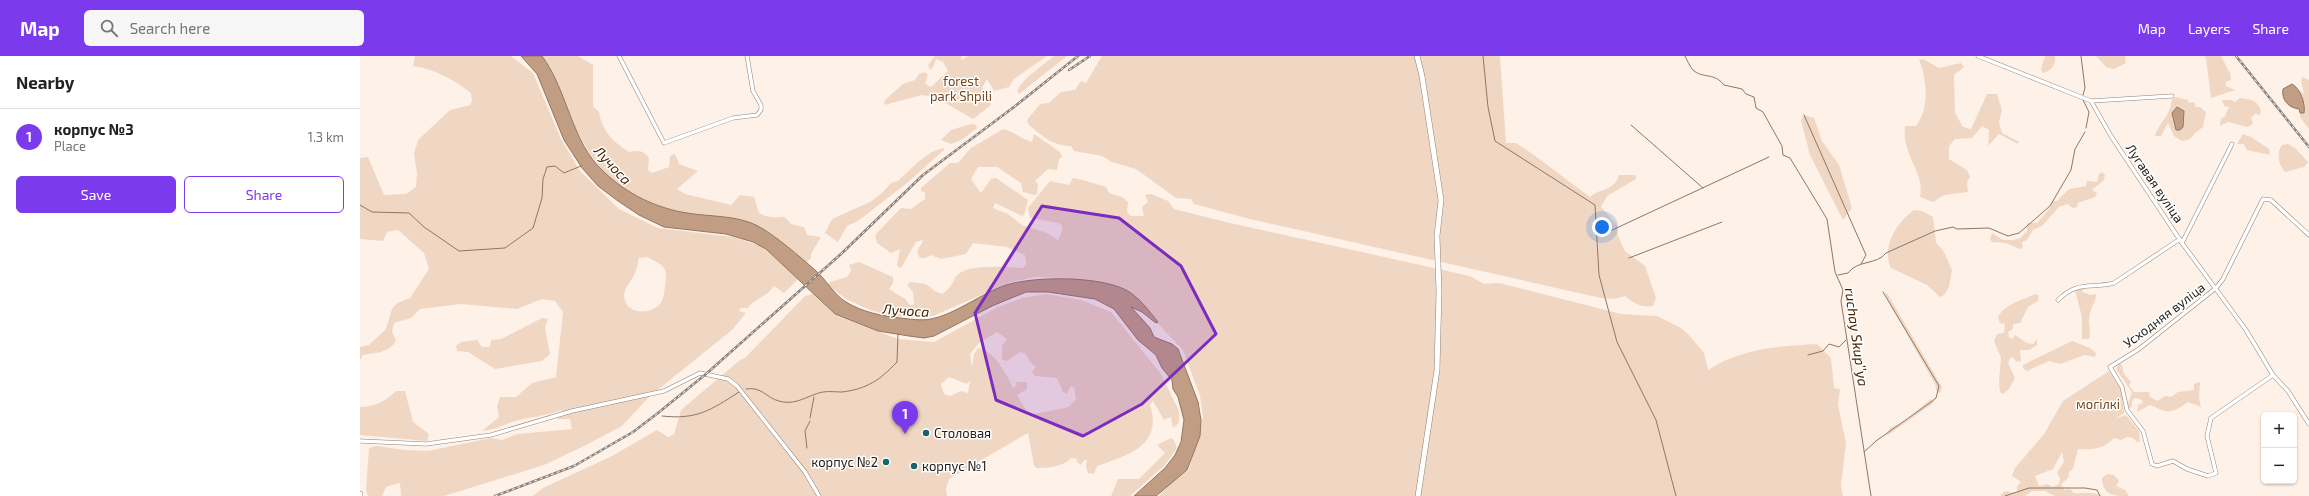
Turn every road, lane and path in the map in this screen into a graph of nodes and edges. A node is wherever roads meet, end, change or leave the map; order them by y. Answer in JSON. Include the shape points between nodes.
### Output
{"nodes":[{"id":1,"x":619,"y":56,"type":"edge"},
{"id":2,"x":747,"y":56,"type":"edge"},
{"id":3,"x":1417,"y":56,"type":"edge"},
{"id":4,"x":1978,"y":56,"type":"edge"},
{"id":5,"x":2172,"y":96,"type":"dead end"},
{"id":6,"x":2091,"y":102,"type":"junction"},
{"id":7,"x":2232,"y":144,"type":"dead end"},
{"id":8,"x":2309,"y":235,"type":"edge"},
{"id":9,"x":2181,"y":241,"type":"junction"},
{"id":10,"x":2216,"y":288,"type":"junction"},
{"id":11,"x":2058,"y":300,"type":"dead end"},
{"id":12,"x":2273,"y":375,"type":"junction"},
{"id":13,"x":2309,"y":424,"type":"edge"},
{"id":14,"x":360,"y":441,"type":"edge"},
{"id":15,"x":820,"y":496,"type":"edge"},
{"id":16,"x":1418,"y":496,"type":"edge"}],
"edges":[{"from":1,"to":2,"type":"street","via":[[664,142],[733,118],[757,115],[762,110],[753,91]]},
{"from":3,"to":16,"type":"street","via":[[1441,200],[1437,236],[1437,370]]},
{"from":4,"to":6,"type":"street"},
{"from":5,"to":6,"type":"street"},
{"from":6,"to":9,"type":"street","name":"Лугавая вуліца"},
{"from":7,"to":9,"type":"street"},
{"from":8,"to":10,"type":"street","name":"Усходняя вуліца","via":[[2271,200],[2263,199]]},
{"from":9,"to":10,"type":"street","name":"Лугавая вуліца"},
{"from":9,"to":11,"type":"street","via":[[2114,283],[2080,285],[2068,290]]},
{"from":10,"to":12,"type":"street","name":"Лугавая вуліца","via":[[2246,330]]},
{"from":10,"to":12,"type":"street","name":"Усходняя вуліца","via":[[2139,349],[2110,367],[2122,387],[2127,410],[2143,431],[2152,464],[2157,466],[2172,461],[2208,476],[2216,473],[2207,436],[2211,418]]},
{"from":12,"to":13,"type":"street","name":"Лугавая вуліца","via":[[2288,391]]},
{"from":14,"to":15,"type":"street","via":[[426,444],[491,435],[572,411],[664,391],[694,374],[704,373],[728,380],[737,386],[805,472]]}]}
